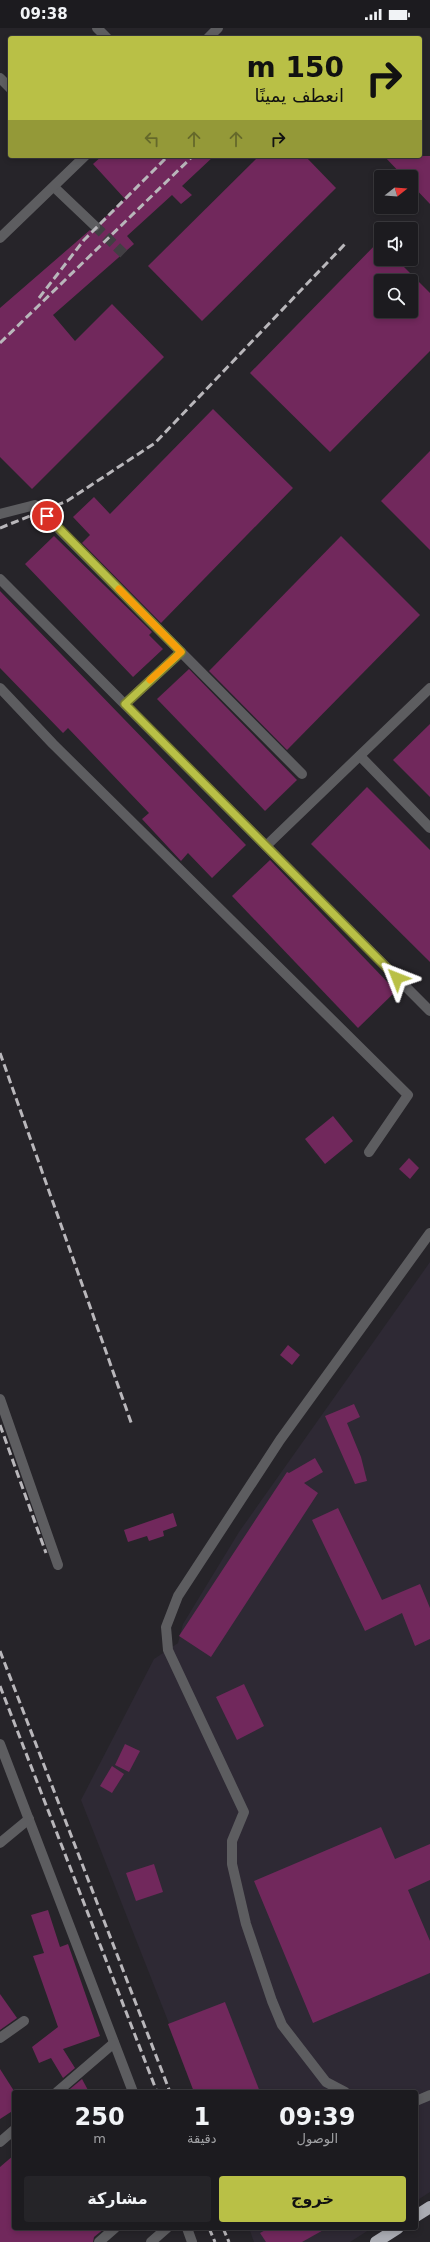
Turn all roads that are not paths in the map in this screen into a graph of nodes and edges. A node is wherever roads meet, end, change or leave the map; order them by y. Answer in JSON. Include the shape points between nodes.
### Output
{"nodes":[{"id":1,"x":98,"y":28,"type":"edge"},
{"id":2,"x":218,"y":28,"type":"edge"},
{"id":3,"x":105,"y":36,"type":"edge"},
{"id":4,"x":210,"y":36,"type":"edge"},
{"id":5,"x":0,"y":78,"type":"edge"},
{"id":6,"x":8,"y":86,"type":"edge"},
{"id":7,"x":80,"y":158,"type":"edge"},
{"id":8,"x":54,"y":187,"type":"junction"},
{"id":9,"x":95,"y":226,"type":"tunnel mouth"},
{"id":10,"x":0,"y":238,"type":"edge"},
{"id":11,"x":0,"y":514,"type":"edge"},
{"id":12,"x":0,"y":579,"type":"edge"},
{"id":13,"x":181,"y":652,"type":"junction"},
{"id":14,"x":0,"y":688,"type":"edge"},
{"id":15,"x":430,"y":688,"type":"edge"},
{"id":16,"x":125,"y":704,"type":"junction"},
{"id":17,"x":360,"y":756,"type":"junction"},
{"id":18,"x":302,"y":774,"type":"dead end"},
{"id":19,"x":430,"y":828,"type":"edge"},
{"id":20,"x":266,"y":846,"type":"junction"},
{"id":21,"x":430,"y":1011,"type":"edge"},
{"id":22,"x":369,"y":1152,"type":"dead end"},
{"id":23,"x":430,"y":1233,"type":"edge"},
{"id":24,"x":0,"y":1399,"type":"edge"},
{"id":25,"x":58,"y":1565,"type":"dead end"},
{"id":26,"x":0,"y":1744,"type":"edge"},
{"id":27,"x":29,"y":1819,"type":"junction"},
{"id":28,"x":0,"y":1843,"type":"edge"},
{"id":29,"x":24,"y":2021,"type":"dead end"},
{"id":30,"x":0,"y":2038,"type":"edge"},
{"id":31,"x":114,"y":2043,"type":"junction"},
{"id":32,"x":59,"y":2090,"type":"edge"},
{"id":33,"x":132,"y":2090,"type":"edge"},
{"id":34,"x":341,"y":2090,"type":"edge"},
{"id":35,"x":430,"y":2095,"type":"edge"},
{"id":36,"x":418,"y":2100,"type":"edge"},
{"id":37,"x":12,"y":2132,"type":"edge"},
{"id":38,"x":0,"y":2142,"type":"edge"},
{"id":39,"x":430,"y":2207,"type":"edge"},
{"id":40,"x":418,"y":2215,"type":"edge"},
{"id":41,"x":113,"y":2230,"type":"edge"},
{"id":42,"x":165,"y":2230,"type":"edge"},
{"id":43,"x":188,"y":2230,"type":"edge"},
{"id":44,"x":395,"y":2230,"type":"edge"},
{"id":45,"x":99,"y":2242,"type":"edge"},
{"id":46,"x":151,"y":2242,"type":"edge"},
{"id":47,"x":192,"y":2242,"type":"edge"},
{"id":48,"x":376,"y":2242,"type":"edge"}],
"edges":[{"from":1,"to":3,"type":"street"},
{"from":2,"to":4,"type":"street"},
{"from":5,"to":6,"type":"street"},
{"from":7,"to":8,"type":"street"},
{"from":8,"to":9,"type":"street"},
{"from":8,"to":10,"type":"street"},
{"from":11,"to":13,"type":"street","via":[[36,505]]},
{"from":12,"to":16,"type":"street"},
{"from":13,"to":16,"type":"street"},
{"from":13,"to":18,"type":"street"},
{"from":14,"to":22,"type":"street","via":[[58,749],[408,1095]]},
{"from":15,"to":17,"type":"street"},
{"from":16,"to":20,"type":"street"},
{"from":17,"to":19,"type":"street"},
{"from":17,"to":20,"type":"street"},
{"from":20,"to":21,"type":"street"},
{"from":23,"to":34,"type":"street","via":[[280,1440],[178,1596],[166,1628],[168,1650],[244,1812],[232,1841],[232,1864],[246,1924],[272,2001],[282,2025],[326,2082]]},
{"from":24,"to":25,"type":"street"},
{"from":26,"to":27,"type":"street"},
{"from":27,"to":28,"type":"street"},
{"from":27,"to":31,"type":"street"},
{"from":29,"to":30,"type":"street"},
{"from":31,"to":32,"type":"street"},
{"from":31,"to":33,"type":"street"},
{"from":35,"to":36,"type":"street"},
{"from":37,"to":38,"type":"street"},
{"from":39,"to":40,"type":"highway"},
{"from":41,"to":45,"type":"street"},
{"from":42,"to":46,"type":"street"},
{"from":43,"to":47,"type":"street"},
{"from":44,"to":48,"type":"highway"}]}
